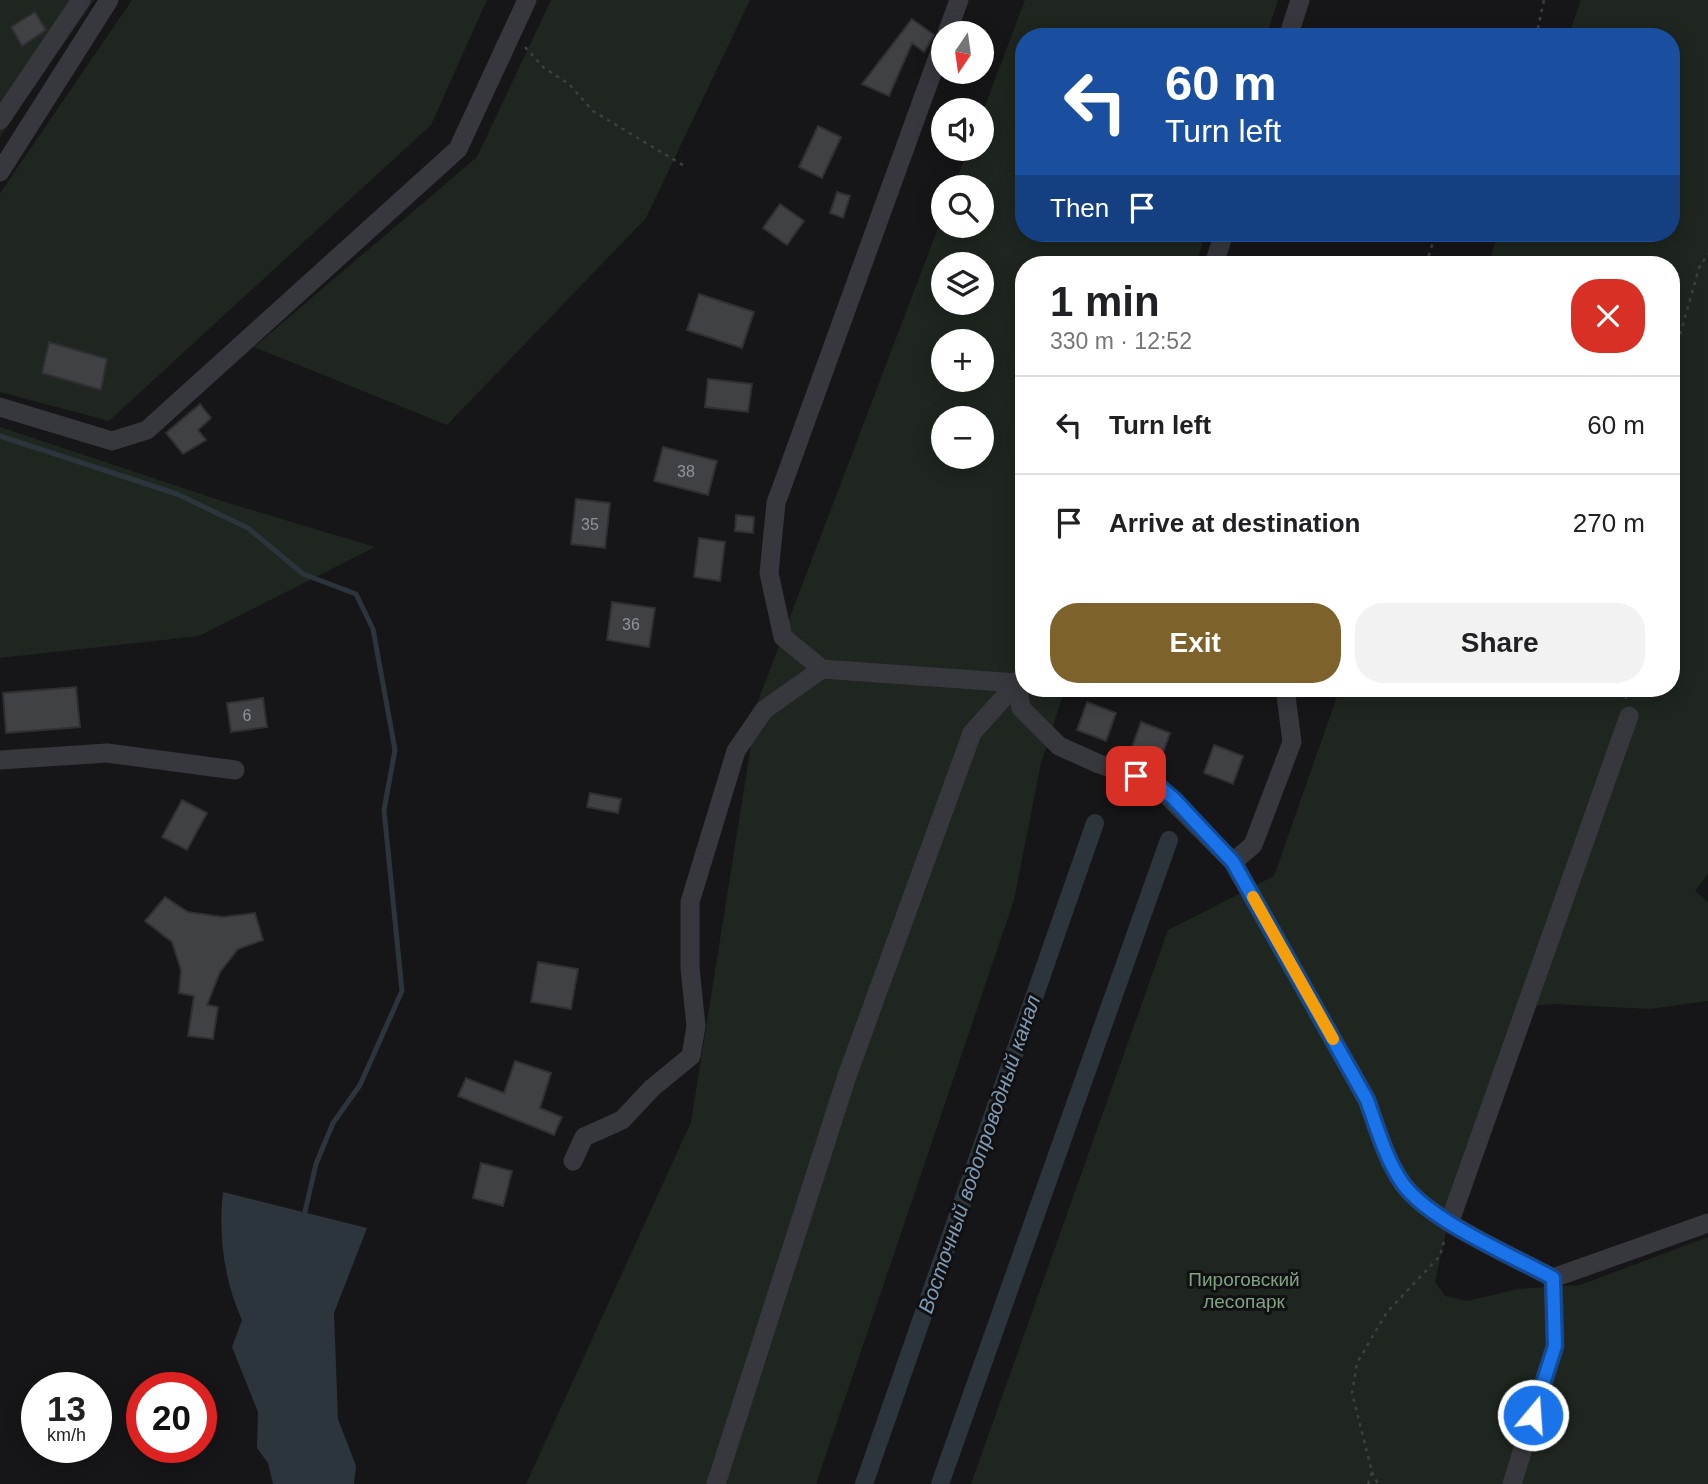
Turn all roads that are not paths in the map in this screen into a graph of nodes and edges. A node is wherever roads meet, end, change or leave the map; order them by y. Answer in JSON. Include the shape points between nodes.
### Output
{"nodes":[{"id":1,"x":81,"y":0,"type":"edge"},
{"id":2,"x":109,"y":0,"type":"edge"},
{"id":3,"x":527,"y":0,"type":"edge"},
{"id":4,"x":959,"y":0,"type":"edge"},
{"id":5,"x":1300,"y":0,"type":"edge"},
{"id":6,"x":951,"y":21,"type":"edge"},
{"id":7,"x":1291,"y":28,"type":"edge"},
{"id":8,"x":931,"y":76,"type":"edge"},
{"id":9,"x":0,"y":120,"type":"edge"},
{"id":10,"x":0,"y":172,"type":"edge"},
{"id":11,"x":0,"y":407,"type":"edge"},
{"id":12,"x":822,"y":669,"type":"junction"},
{"id":13,"x":1015,"y":679,"type":"edge"},
{"id":14,"x":1015,"y":685,"type":"edge"},
{"id":15,"x":1021,"y":697,"type":"edge"},
{"id":16,"x":1286,"y":697,"type":"edge"},
{"id":17,"x":1629,"y":716,"type":"dead end"},
{"id":18,"x":0,"y":760,"type":"edge"},
{"id":19,"x":236,"y":770,"type":"dead end"},
{"id":20,"x":1233,"y":862,"type":"junction"},
{"id":21,"x":573,"y":1161,"type":"dead end"},
{"id":22,"x":1450,"y":1221,"type":"junction"},
{"id":23,"x":1708,"y":1223,"type":"edge"},
{"id":24,"x":1553,"y":1278,"type":"junction"},
{"id":25,"x":716,"y":1484,"type":"edge"},
{"id":26,"x":1512,"y":1484,"type":"edge"}],
"edges":[{"from":1,"to":9,"type":"street"},
{"from":2,"to":10,"type":"street"},
{"from":3,"to":11,"type":"street","via":[[458,149],[147,430],[111,441]]},
{"from":4,"to":6,"type":"street"},
{"from":5,"to":7,"type":"street"},
{"from":8,"to":12,"type":"street","via":[[776,503],[769,573],[783,637]]},
{"from":12,"to":13,"type":"street"},
{"from":12,"to":21,"type":"street","via":[[764,710],[736,751],[690,902],[696,1026],[691,1056],[622,1120],[584,1137]]},
{"from":14,"to":25,"type":"street","via":[[972,733],[847,1076]]},
{"from":15,"to":20,"type":"street","via":[[1021,708],[1059,747],[1154,782]]},
{"from":16,"to":20,"type":"street","via":[[1292,742],[1252,845]]},
{"from":17,"to":22,"type":"street"},
{"from":18,"to":19,"type":"street","via":[[107,753]]},
{"from":20,"to":22,"type":"street","via":[[1367,1100],[1404,1184]]},
{"from":22,"to":24,"type":"street"},
{"from":23,"to":24,"type":"street"},
{"from":24,"to":26,"type":"street","via":[[1555,1346]]}]}
